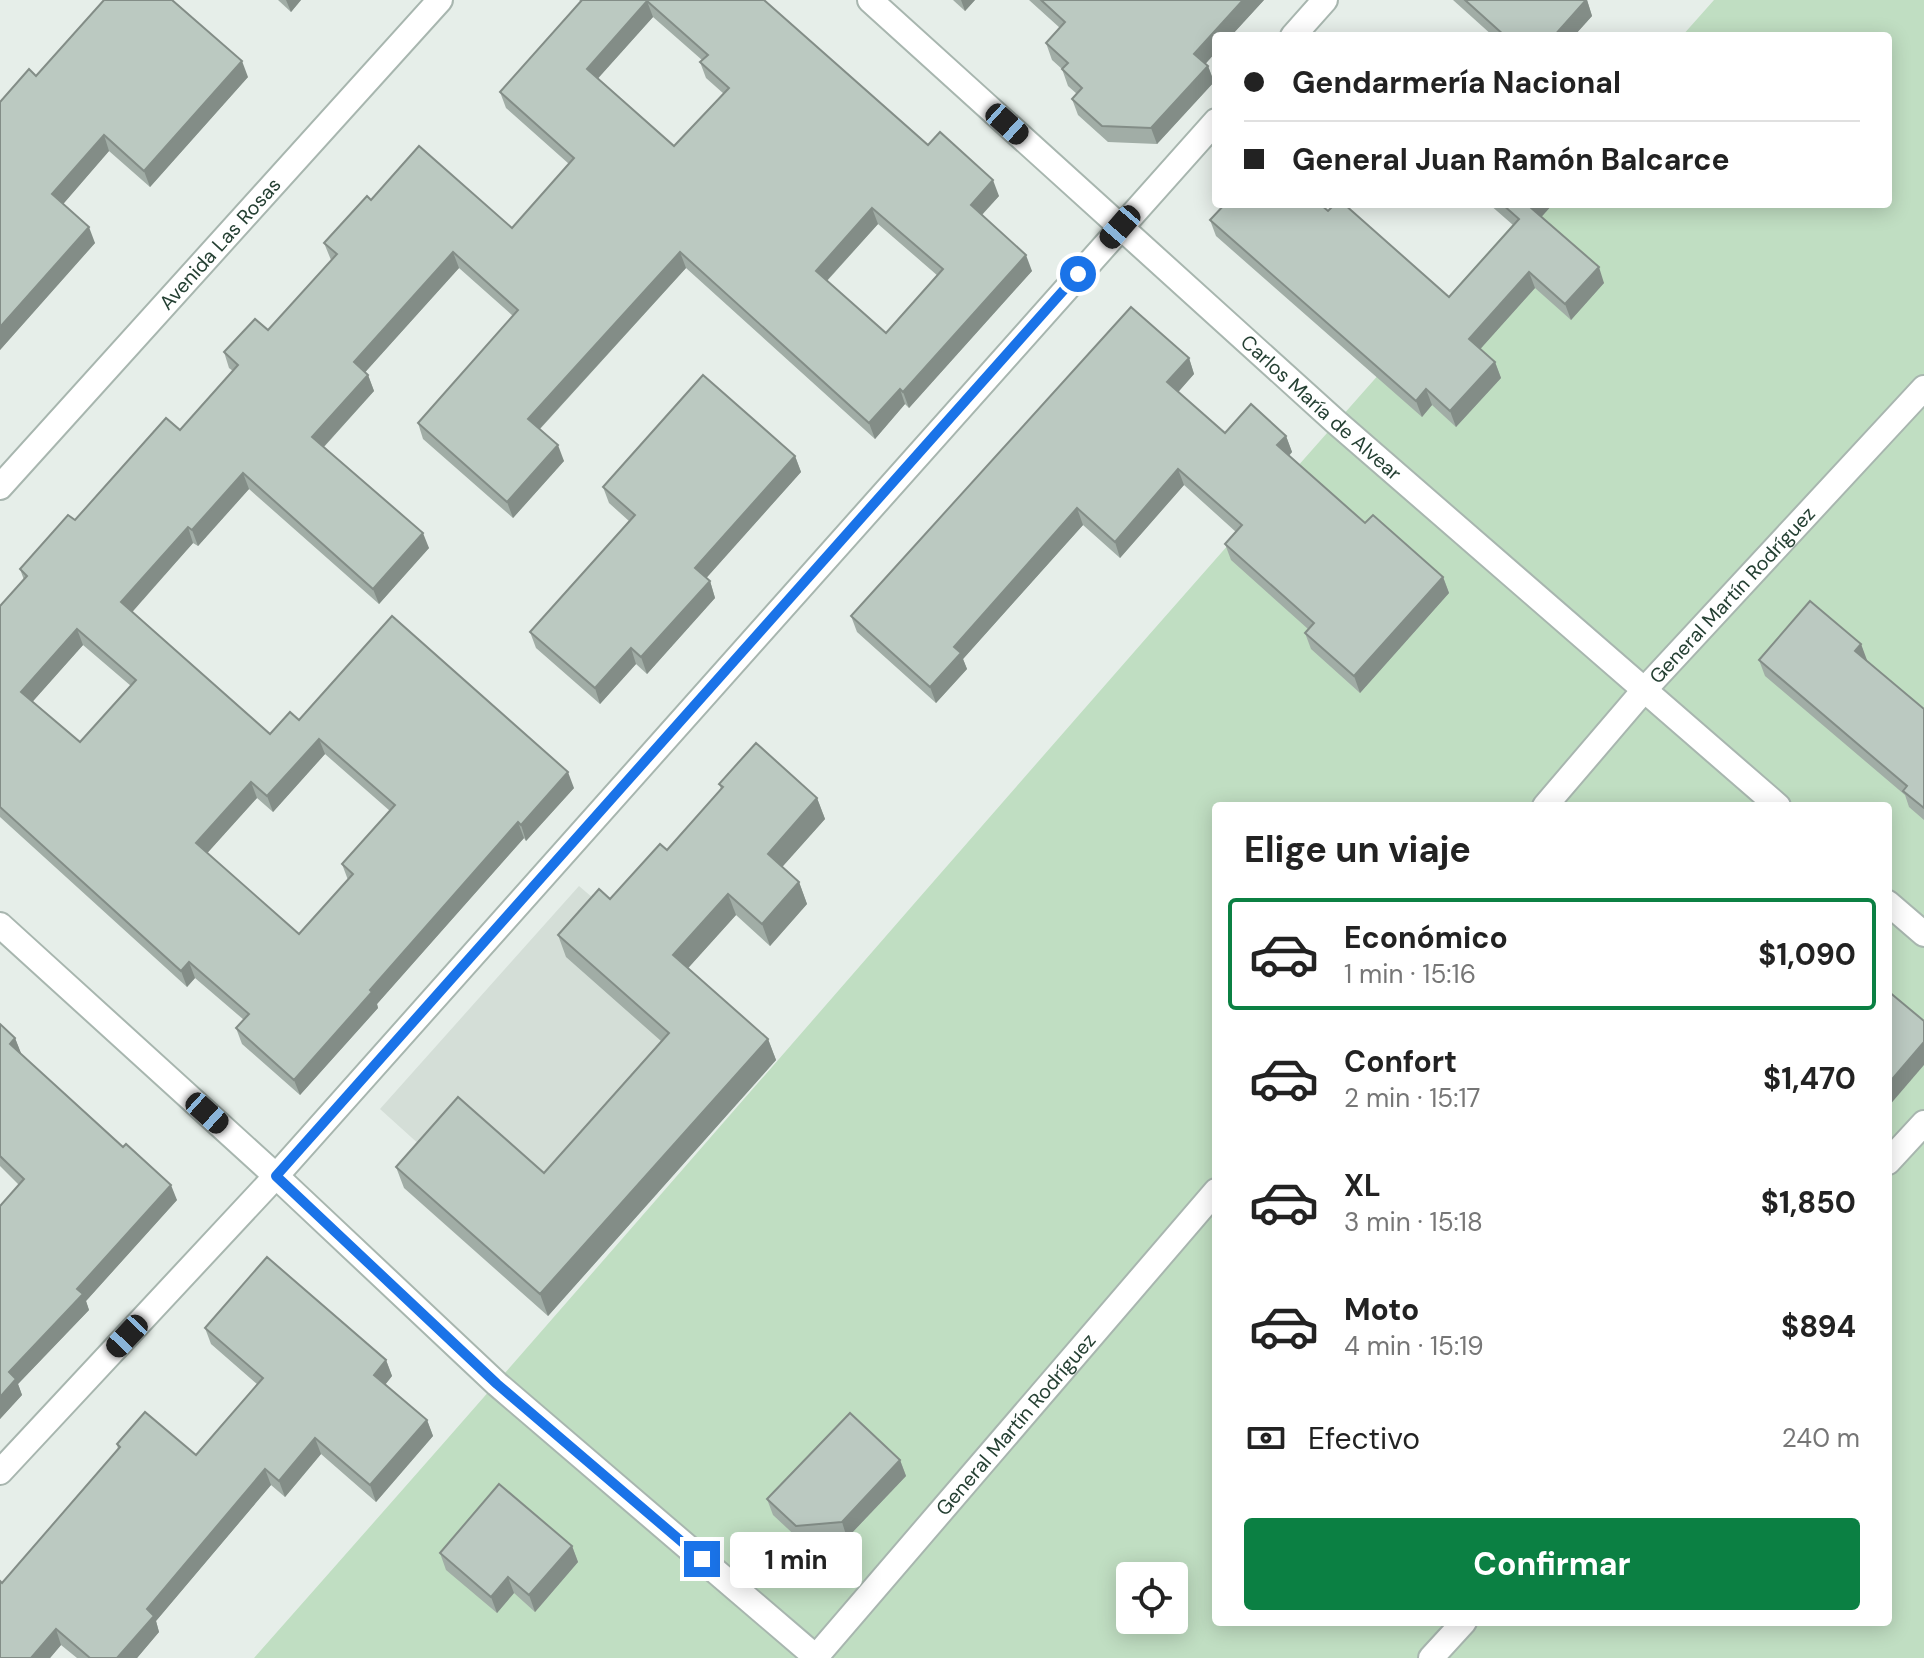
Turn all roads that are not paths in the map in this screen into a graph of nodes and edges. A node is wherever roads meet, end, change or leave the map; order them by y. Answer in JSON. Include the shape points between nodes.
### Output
{"nodes":[{"id":1,"x":440,"y":0,"type":"edge"},
{"id":2,"x":870,"y":0,"type":"edge"},
{"id":3,"x":1325,"y":0,"type":"edge"},
{"id":4,"x":1297,"y":32,"type":"edge"},
{"id":5,"x":1212,"y":125,"type":"edge"},
{"id":6,"x":1120,"y":227,"type":"junction"},
{"id":7,"x":1924,"y":388,"type":"edge"},
{"id":8,"x":0,"y":487,"type":"edge"},
{"id":9,"x":1645,"y":689,"type":"junction"},
{"id":10,"x":1548,"y":802,"type":"edge"},
{"id":11,"x":1773,"y":802,"type":"edge"},
{"id":12,"x":1892,"y":906,"type":"edge"},
{"id":13,"x":0,"y":925,"type":"edge"},
{"id":14,"x":1924,"y":934,"type":"edge"},
{"id":15,"x":1924,"y":1123,"type":"edge"},
{"id":16,"x":1892,"y":1158,"type":"edge"},
{"id":17,"x":276,"y":1176,"type":"junction"},
{"id":18,"x":1212,"y":1196,"type":"edge"},
{"id":19,"x":0,"y":1472,"type":"edge"},
{"id":20,"x":1460,"y":1626,"type":"edge"},
{"id":21,"x":816,"y":1658,"type":"edge"},
{"id":22,"x":1431,"y":1658,"type":"edge"}],
"edges":[{"from":1,"to":8,"type":"street","name":"Avenida Las Rosas"},
{"from":2,"to":6,"type":"street","name":"Carlos María de Alvear"},
{"from":3,"to":4,"type":"street"},
{"from":5,"to":6,"type":"street"},
{"from":6,"to":9,"type":"street","name":"Carlos María de Alvear"},
{"from":6,"to":17,"type":"street"},
{"from":7,"to":9,"type":"street","name":"General Martín Rodríguez"},
{"from":9,"to":10,"type":"street","name":"General Martín Rodríguez"},
{"from":9,"to":11,"type":"street","name":"Carlos María de Alvear"},
{"from":12,"to":14,"type":"street"},
{"from":13,"to":17,"type":"street"},
{"from":15,"to":16,"type":"street"},
{"from":17,"to":19,"type":"street"},
{"from":17,"to":21,"type":"street","via":[[497,1384]]},
{"from":18,"to":21,"type":"street","name":"General Martín Rodríguez"},
{"from":20,"to":22,"type":"street"}]}
